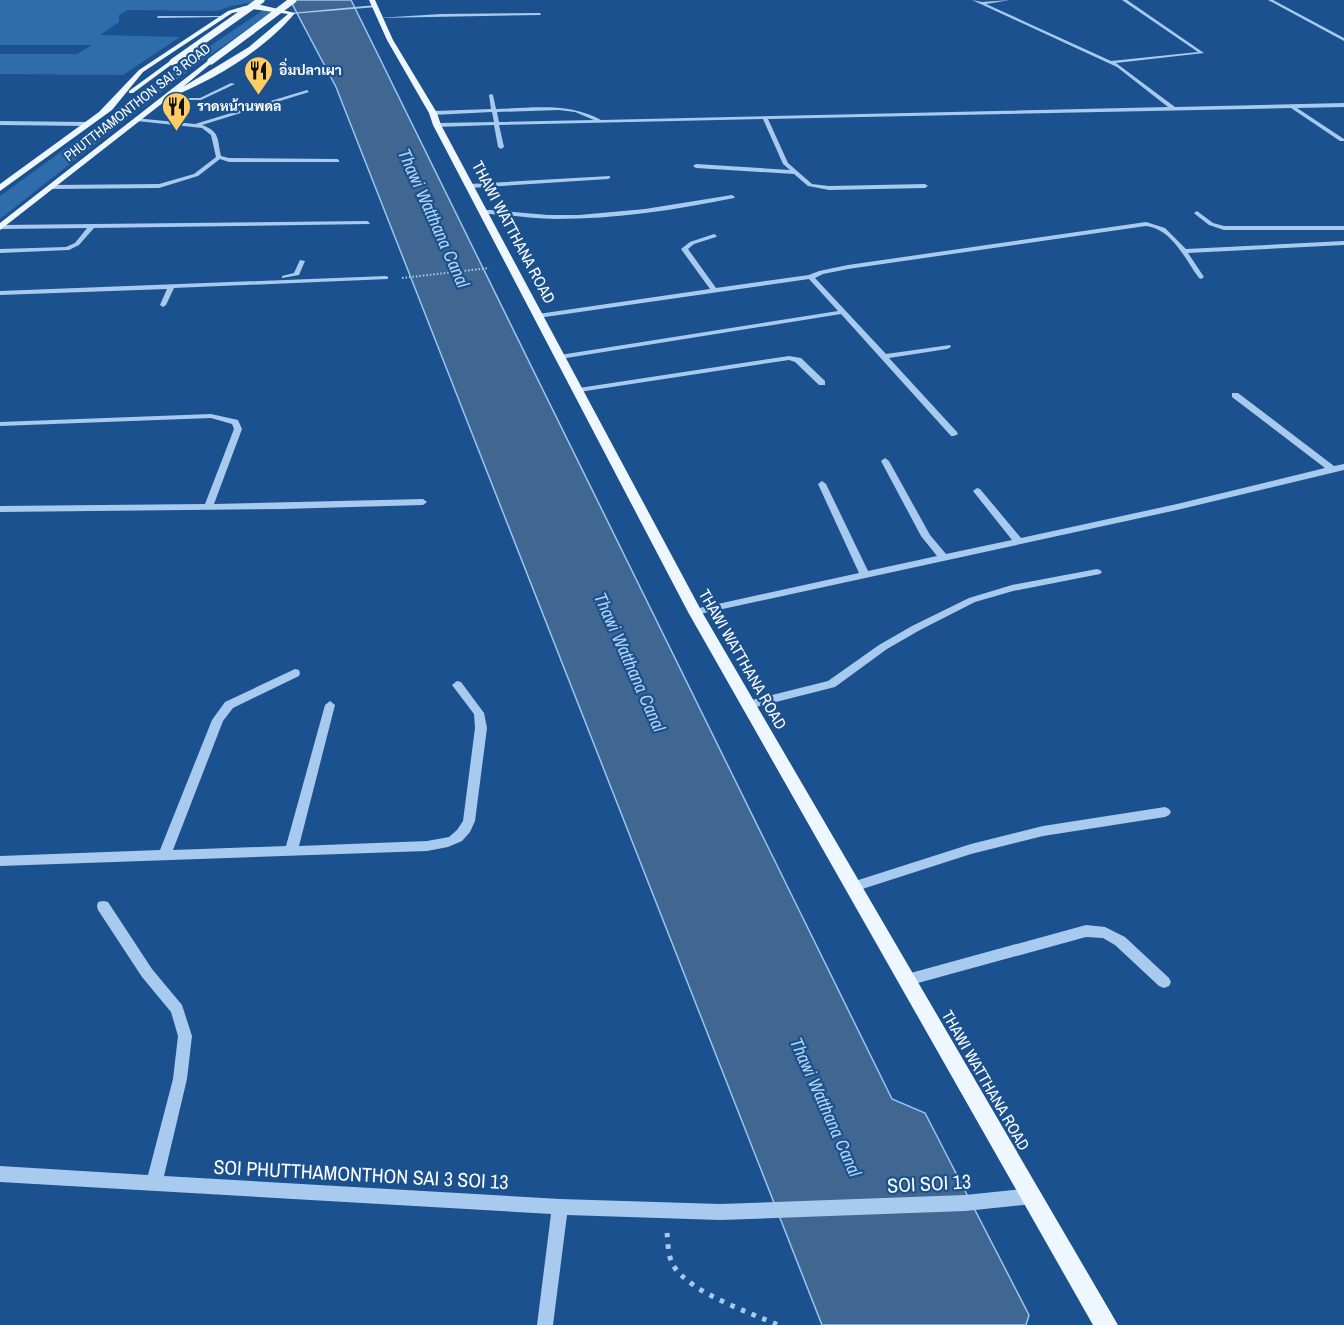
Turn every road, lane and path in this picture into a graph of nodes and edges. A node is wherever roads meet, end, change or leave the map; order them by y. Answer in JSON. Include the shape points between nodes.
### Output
{"nodes":[{"id":1,"x":261,"y":0,"type":"edge"},
{"id":2,"x":293,"y":0,"type":"edge"},
{"id":3,"x":974,"y":0,"type":"edge"},
{"id":4,"x":1008,"y":0,"type":"edge"},
{"id":5,"x":1124,"y":0,"type":"edge"},
{"id":6,"x":1270,"y":0,"type":"edge"},
{"id":7,"x":982,"y":3,"type":"junction"},
{"id":8,"x":376,"y":8,"type":"edge"},
{"id":9,"x":296,"y":12,"type":"junction"},
{"id":10,"x":540,"y":14,"type":"dead end"},
{"id":11,"x":158,"y":17,"type":"dead end"},
{"id":12,"x":222,"y":17,"type":"junction"},
{"id":13,"x":1344,"y":40,"type":"edge"},
{"id":14,"x":1111,"y":62,"type":"junction"},
{"id":15,"x":234,"y":84,"type":"dead end"},
{"id":16,"x":307,"y":91,"type":"dead end"},
{"id":17,"x":491,"y":95,"type":"dead end"},
{"id":18,"x":164,"y":98,"type":"junction"},
{"id":19,"x":1344,"y":105,"type":"edge"},
{"id":20,"x":1293,"y":107,"type":"junction"},
{"id":21,"x":1175,"y":110,"type":"junction"},
{"id":22,"x":494,"y":111,"type":"junction"},
{"id":23,"x":102,"y":113,"type":"junction"},
{"id":24,"x":137,"y":119,"type":"junction"},
{"id":25,"x":435,"y":119,"type":"junction"},
{"id":26,"x":765,"y":119,"type":"junction"},
{"id":27,"x":603,"y":122,"type":"junction"},
{"id":28,"x":0,"y":123,"type":"edge"},
{"id":29,"x":88,"y":124,"type":"junction"},
{"id":30,"x":497,"y":124,"type":"junction"},
{"id":31,"x":197,"y":125,"type":"junction"},
{"id":32,"x":1342,"y":140,"type":"dead end"},
{"id":33,"x":501,"y":147,"type":"dead end"},
{"id":34,"x":219,"y":157,"type":"junction"},
{"id":35,"x":337,"y":161,"type":"dead end"},
{"id":36,"x":696,"y":166,"type":"dead end"},
{"id":37,"x":794,"y":172,"type":"junction"},
{"id":38,"x":608,"y":177,"type":"dead end"},
{"id":39,"x":1,"y":186,"type":"edge"},
{"id":40,"x":470,"y":186,"type":"junction"},
{"id":41,"x":925,"y":186,"type":"dead end"},
{"id":42,"x":51,"y":187,"type":"junction"},
{"id":43,"x":732,"y":197,"type":"dead end"},
{"id":44,"x":483,"y":212,"type":"junction"},
{"id":45,"x":1197,"y":213,"type":"dead end"},
{"id":46,"x":367,"y":223,"type":"dead end"},
{"id":47,"x":93,"y":225,"type":"junction"},
{"id":48,"x":0,"y":227,"type":"edge"},
{"id":49,"x":1344,"y":228,"type":"edge"},
{"id":50,"x":714,"y":236,"type":"dead end"},
{"id":51,"x":1344,"y":243,"type":"edge"},
{"id":52,"x":0,"y":251,"type":"edge"},
{"id":53,"x":1184,"y":251,"type":"junction"},
{"id":54,"x":302,"y":261,"type":"dead end"},
{"id":55,"x":489,"y":268,"type":"dead end"},
{"id":56,"x":811,"y":277,"type":"junction"},
{"id":57,"x":1201,"y":277,"type":"dead end"},
{"id":58,"x":386,"y":278,"type":"dead end"},
{"id":59,"x":399,"y":278,"type":"dead end"},
{"id":60,"x":268,"y":283,"type":"junction"},
{"id":61,"x":171,"y":287,"type":"junction"},
{"id":62,"x":714,"y":290,"type":"junction"},
{"id":63,"x":0,"y":293,"type":"edge"},
{"id":64,"x":163,"y":305,"type":"dead end"},
{"id":65,"x":843,"y":312,"type":"junction"},
{"id":66,"x":538,"y":316,"type":"junction"},
{"id":67,"x":947,"y":347,"type":"dead end"},
{"id":68,"x":560,"y":357,"type":"junction"},
{"id":69,"x":884,"y":357,"type":"junction"},
{"id":70,"x":822,"y":383,"type":"dead end"},
{"id":71,"x":579,"y":390,"type":"junction"},
{"id":72,"x":1235,"y":395,"type":"dead end"},
{"id":73,"x":0,"y":424,"type":"edge"},
{"id":74,"x":954,"y":434,"type":"dead end"},
{"id":75,"x":885,"y":461,"type":"dead end"},
{"id":76,"x":1344,"y":467,"type":"edge"},
{"id":77,"x":1332,"y":469,"type":"junction"},
{"id":78,"x":822,"y":484,"type":"dead end"},
{"id":79,"x":977,"y":491,"type":"dead end"},
{"id":80,"x":423,"y":502,"type":"dead end"},
{"id":81,"x":208,"y":507,"type":"junction"},
{"id":82,"x":0,"y":509,"type":"edge"},
{"id":83,"x":1019,"y":542,"type":"junction"},
{"id":84,"x":943,"y":557,"type":"junction"},
{"id":85,"x":1097,"y":572,"type":"dead end"},
{"id":86,"x":864,"y":574,"type":"junction"},
{"id":87,"x":695,"y":612,"type":"junction"},
{"id":88,"x":295,"y":673,"type":"dead end"},
{"id":89,"x":457,"y":685,"type":"dead end"},
{"id":90,"x":330,"y":705,"type":"dead end"},
{"id":91,"x":748,"y":705,"type":"junction"},
{"id":92,"x":1165,"y":812,"type":"dead end"},
{"id":93,"x":291,"y":851,"type":"junction"},
{"id":94,"x":164,"y":856,"type":"junction"},
{"id":95,"x":0,"y":861,"type":"edge"},
{"id":96,"x":853,"y":887,"type":"junction"},
{"id":97,"x":103,"y":906,"type":"dead end"},
{"id":98,"x":907,"y":980,"type":"junction"},
{"id":99,"x":1164,"y":982,"type":"dead end"},
{"id":100,"x":0,"y":1174,"type":"edge"},
{"id":101,"x":154,"y":1183,"type":"junction"},
{"id":102,"x":1033,"y":1196,"type":"junction"},
{"id":103,"x":560,"y":1207,"type":"junction"},
{"id":104,"x":664,"y":1210,"type":"junction"},
{"id":105,"x":720,"y":1212,"type":"joint"},
{"id":106,"x":544,"y":1325,"type":"edge"},
{"id":107,"x":778,"y":1325,"type":"edge"},
{"id":108,"x":1106,"y":1325,"type":"edge"}],
"edges":[{"from":1,"to":23,"type":"main road","name":"PHUTTHAMONTHON SAI 3 ROAD","bridge":true},
{"from":2,"to":18,"type":"main road","name":"PHUTTHAMONTHON SAI 3 ROAD","bridge":true},
{"from":3,"to":7,"type":"street"},
{"from":4,"to":7,"type":"street"},
{"from":5,"to":14,"type":"street","via":[[1203,53]]},
{"from":6,"to":13,"type":"street"},
{"from":7,"to":14,"type":"street"},
{"from":8,"to":9,"type":"street"},
{"from":8,"to":10,"type":"street","via":[[441,15]]},
{"from":8,"to":25,"type":"main road","name":"THAWI WATTHANA ROAD"},
{"from":9,"to":12,"type":"main road","via":[[243,7]]},
{"from":9,"to":18,"type":"main road","via":[[196,84]]},
{"from":11,"to":12,"type":"street"},
{"from":12,"to":23,"type":"main road","via":[[141,71]]},
{"from":14,"to":21,"type":"street"},
{"from":15,"to":18,"type":"street","via":[[201,99]]},
{"from":16,"to":31,"type":"street"},
{"from":17,"to":22,"type":"street"},
{"from":18,"to":24,"type":"main road","name":"PHUTTHAMONTHON SAI 3 ROAD"},
{"from":19,"to":20,"type":"street"},
{"from":20,"to":21,"type":"street"},
{"from":20,"to":32,"type":"street"},
{"from":21,"to":26,"type":"street"},
{"from":22,"to":25,"type":"street"},
{"from":22,"to":27,"type":"street","via":[[567,109]]},
{"from":22,"to":30,"type":"street"},
{"from":23,"to":29,"type":"main road","name":"PHUTTHAMONTHON SAI 3 ROAD"},
{"from":24,"to":31,"type":"street"},
{"from":24,"to":42,"type":"main road","name":"PHUTTHAMONTHON SAI 3 ROAD"},
{"from":25,"to":30,"type":"street"},
{"from":25,"to":40,"type":"main road","name":"THAWI WATTHANA ROAD"},
{"from":26,"to":27,"type":"street"},
{"from":26,"to":37,"type":"street","via":[[786,164]]},
{"from":27,"to":30,"type":"street"},
{"from":28,"to":29,"type":"street"},
{"from":29,"to":39,"type":"main road","name":"PHUTTHAMONTHON SAI 3 ROAD"},
{"from":30,"to":33,"type":"street"},
{"from":31,"to":34,"type":"street","via":[[218,139]]},
{"from":34,"to":35,"type":"street"},
{"from":34,"to":42,"type":"street","via":[[196,176],[166,185]]},
{"from":36,"to":37,"type":"street"},
{"from":37,"to":41,"type":"street","via":[[810,185],[829,188]]},
{"from":38,"to":40,"type":"street"},
{"from":40,"to":44,"type":"main road","name":"THAWI WATTHANA ROAD"},
{"from":42,"to":48,"type":"main road","name":"PHUTTHAMONTHON SAI 3 ROAD"},
{"from":43,"to":44,"type":"street","via":[[601,214]]},
{"from":44,"to":66,"type":"main road","name":"THAWI WATTHANA ROAD"},
{"from":45,"to":49,"type":"street","via":[[1224,228]]},
{"from":46,"to":47,"type":"street"},
{"from":47,"to":48,"type":"street"},
{"from":47,"to":52,"type":"street","via":[[77,244],[67,249]]},
{"from":50,"to":62,"type":"street","via":[[684,249]]},
{"from":51,"to":53,"type":"street"},
{"from":53,"to":56,"type":"street","via":[[1165,228],[1146,224],[848,267]]},
{"from":53,"to":57,"type":"street"},
{"from":54,"to":60,"type":"street","via":[[297,274]]},
{"from":55,"to":59,"type":"path"},
{"from":56,"to":62,"type":"street"},
{"from":56,"to":65,"type":"street"},
{"from":58,"to":60,"type":"street"},
{"from":60,"to":61,"type":"street"},
{"from":61,"to":63,"type":"street"},
{"from":61,"to":64,"type":"street"},
{"from":62,"to":66,"type":"street"},
{"from":65,"to":68,"type":"street"},
{"from":65,"to":69,"type":"street"},
{"from":66,"to":68,"type":"main road","name":"THAWI WATTHANA ROAD"},
{"from":67,"to":69,"type":"street"},
{"from":68,"to":71,"type":"main road","name":"THAWI WATTHANA ROAD"},
{"from":69,"to":74,"type":"street"},
{"from":70,"to":71,"type":"street","via":[[798,360],[789,358]]},
{"from":71,"to":87,"type":"main road","name":"THAWI WATTHANA ROAD"},
{"from":72,"to":77,"type":"street"},
{"from":73,"to":81,"type":"street","via":[[211,416],[235,422],[238,429]]},
{"from":75,"to":84,"type":"street","via":[[926,536]]},
{"from":76,"to":77,"type":"street"},
{"from":77,"to":83,"type":"street"},
{"from":78,"to":86,"type":"street"},
{"from":79,"to":83,"type":"street"},
{"from":80,"to":81,"type":"street"},
{"from":81,"to":82,"type":"street"},
{"from":83,"to":84,"type":"street"},
{"from":84,"to":86,"type":"street"},
{"from":85,"to":91,"type":"street","via":[[972,600],[883,647],[831,684]]},
{"from":86,"to":87,"type":"street"},
{"from":87,"to":91,"type":"main road","name":"THAWI WATTHANA ROAD"},
{"from":88,"to":94,"type":"street","via":[[229,705],[218,720]]},
{"from":89,"to":93,"type":"street","via":[[479,713],[482,728],[469,821],[463,835],[428,846]]},
{"from":90,"to":93,"type":"street"},
{"from":91,"to":96,"type":"main road","name":"THAWI WATTHANA ROAD"},
{"from":92,"to":96,"type":"street","via":[[1043,831],[971,849]]},
{"from":93,"to":94,"type":"street"},
{"from":94,"to":95,"type":"street"},
{"from":96,"to":98,"type":"main road","name":"THAWI WATTHANA ROAD"},
{"from":97,"to":101,"type":"street","via":[[147,974],[177,1009],[184,1036],[180,1079]]},
{"from":98,"to":99,"type":"street","via":[[1086,931],[1120,940]]},
{"from":98,"to":102,"type":"main road","name":"THAWI WATTHANA ROAD"},
{"from":100,"to":101,"type":"street","name":"SOI PHUTTHAMONTHON SAI 3 SOI 13"},
{"from":101,"to":103,"type":"street","name":"SOI PHUTTHAMONTHON SAI 3 SOI 13"},
{"from":102,"to":105,"type":"street","name":"SOI SOI 13","via":[[965,1203]]},
{"from":102,"to":108,"type":"main road","name":"THAWI WATTHANA ROAD"},
{"from":103,"to":104,"type":"street","name":"SOI PHUTTHAMONTHON SAI 3 SOI 13"},
{"from":103,"to":106,"type":"street"},
{"from":104,"to":105,"type":"street","name":"SOI PHUTTHAMONTHON SAI 3 SOI 13"},
{"from":104,"to":107,"type":"path","via":[[670,1253],[682,1275],[704,1290]]}]}
